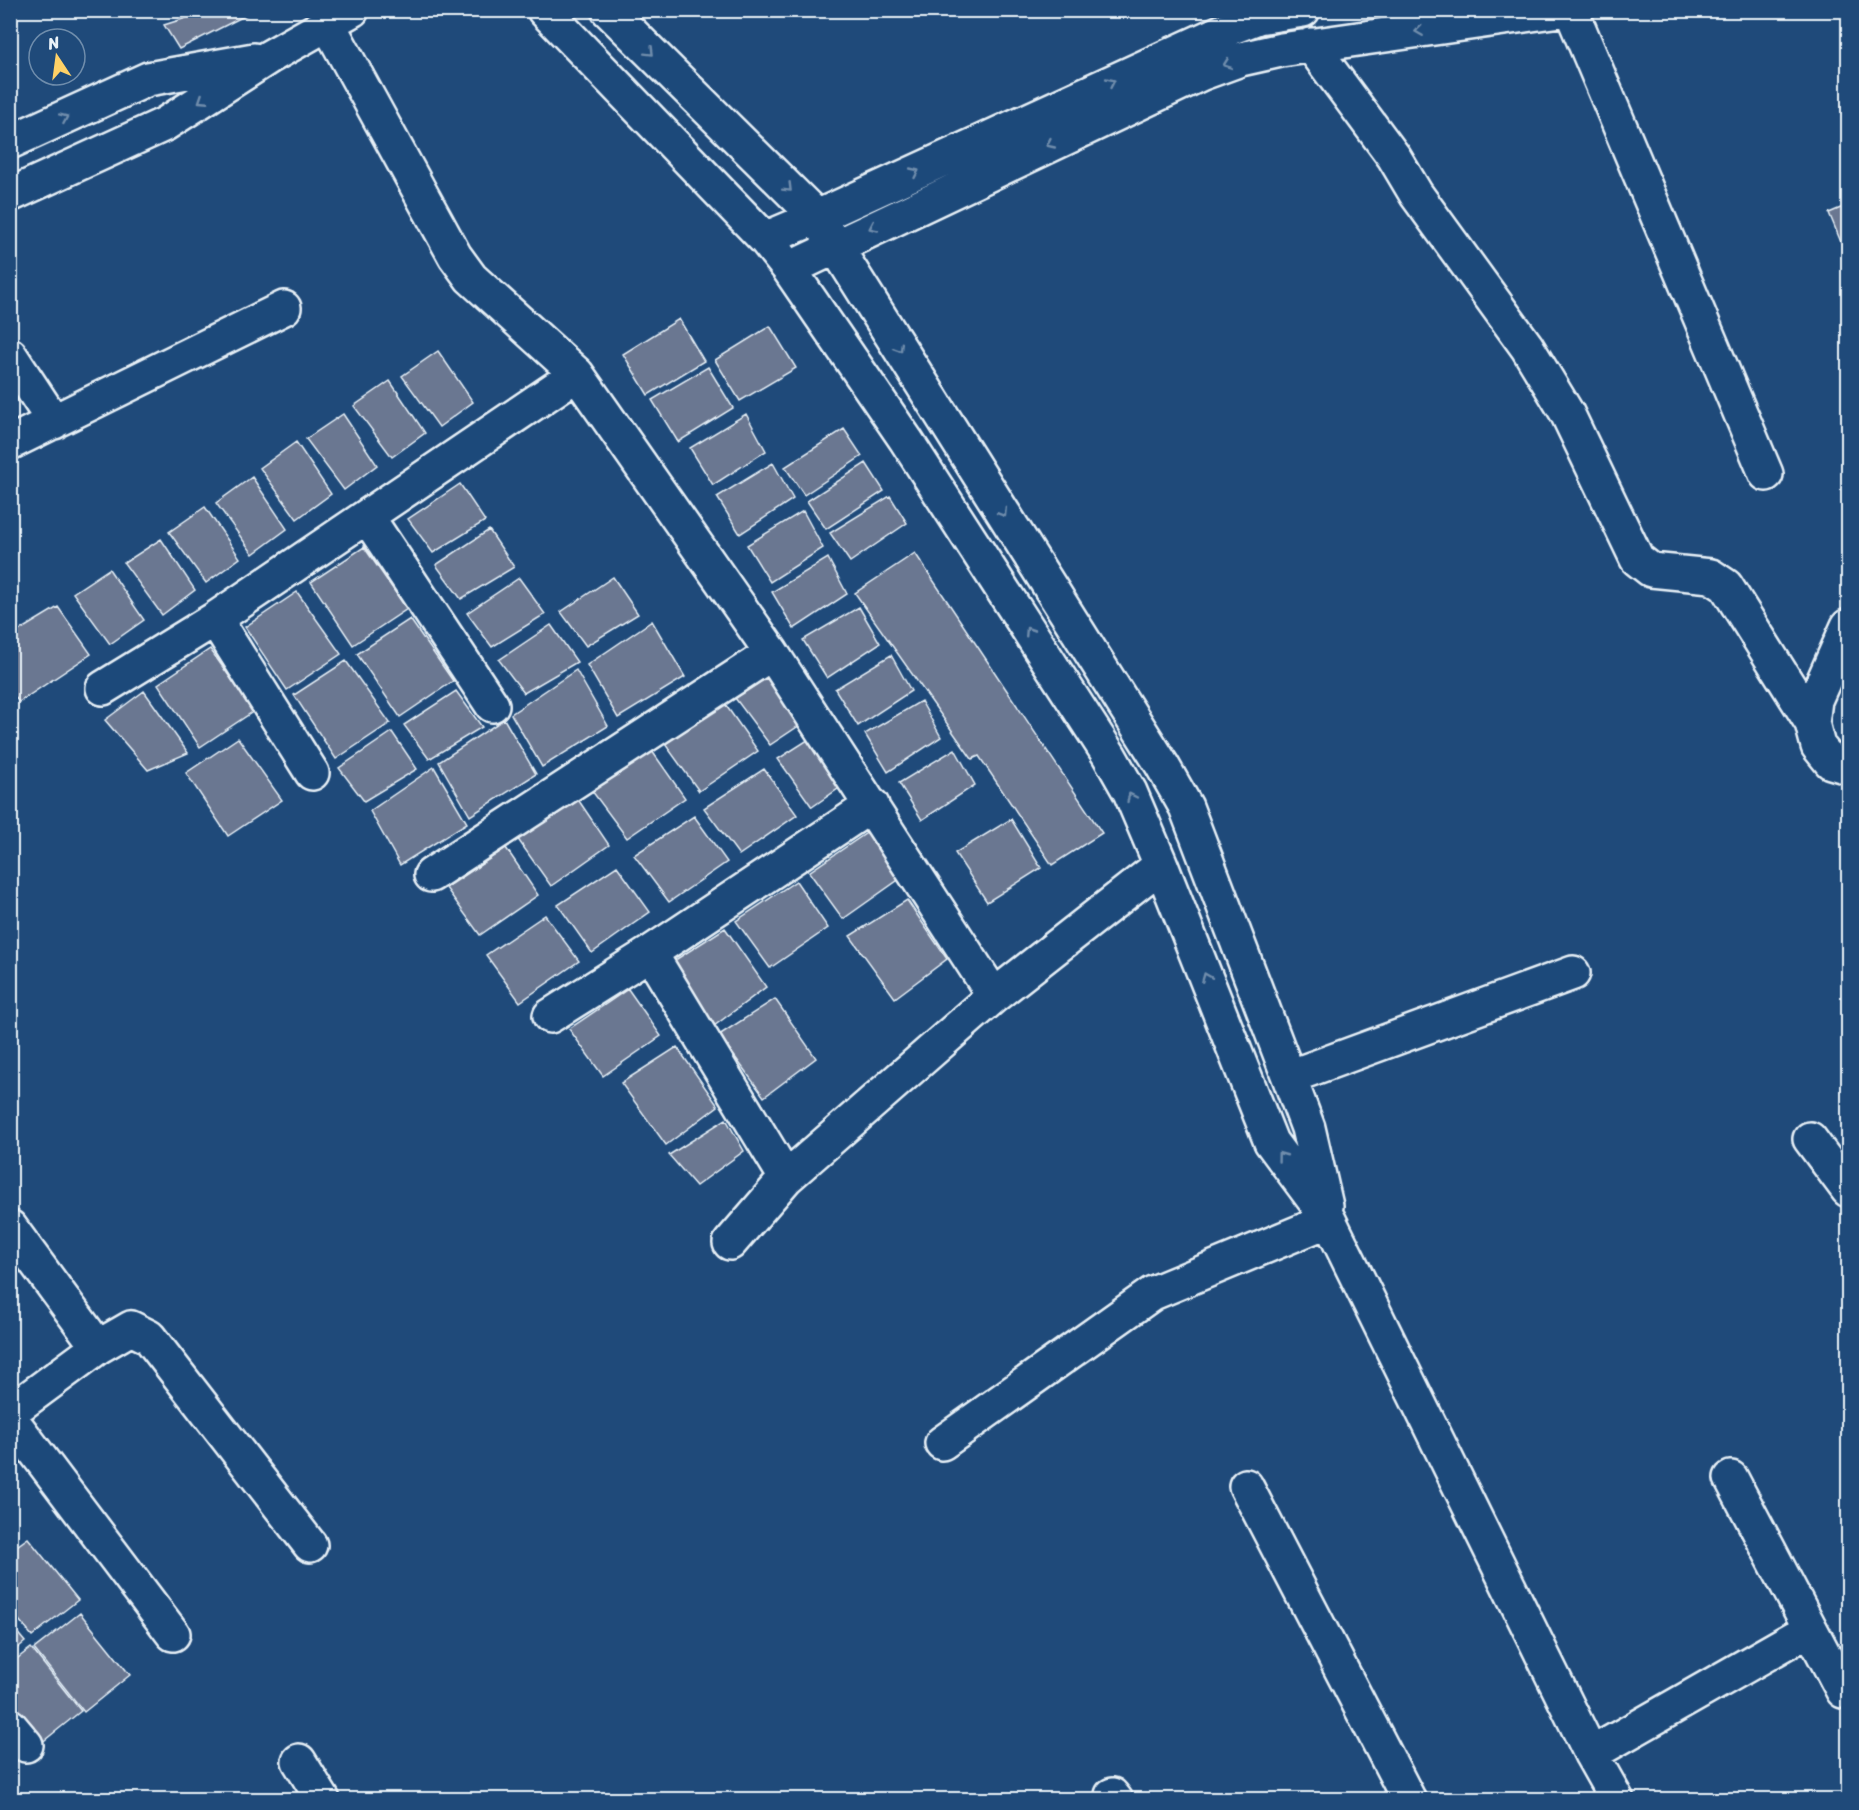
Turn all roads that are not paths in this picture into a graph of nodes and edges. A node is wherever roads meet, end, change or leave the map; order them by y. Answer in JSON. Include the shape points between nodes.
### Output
{"nodes":[{"id":1,"x":544,"y":10,"type":"edge"},
{"id":2,"x":608,"y":10,"type":"edge"},
{"id":3,"x":1303,"y":10,"type":"edge"},
{"id":4,"x":1560,"y":10,"type":"edge"},
{"id":5,"x":1572,"y":10,"type":"edge"},
{"id":6,"x":340,"y":17,"type":"edge"},
{"id":7,"x":1311,"y":45,"type":"junction"},
{"id":8,"x":269,"y":57,"type":"junction"},
{"id":9,"x":10,"y":142,"type":"edge"},
{"id":10,"x":10,"y":195,"type":"edge"},
{"id":11,"x":817,"y":217,"type":"junction"},
{"id":12,"x":765,"y":239,"type":"junction"},
{"id":13,"x":835,"y":245,"type":"junction"},
{"id":14,"x":789,"y":268,"type":"junction"},
{"id":15,"x":284,"y":308,"type":"dead end"},
{"id":16,"x":10,"y":355,"type":"edge"},
{"id":17,"x":578,"y":374,"type":"junction"},
{"id":18,"x":54,"y":422,"type":"junction"},
{"id":19,"x":10,"y":443,"type":"edge"},
{"id":20,"x":1766,"y":474,"type":"dead end"},
{"id":21,"x":368,"y":518,"type":"junction"},
{"id":22,"x":215,"y":619,"type":"junction"},
{"id":23,"x":1848,"y":626,"type":"edge"},
{"id":24,"x":772,"y":653,"type":"junction"},
{"id":25,"x":103,"y":688,"type":"dead end"},
{"id":26,"x":492,"y":705,"type":"dead end"},
{"id":27,"x":1812,"y":723,"type":"junction"},
{"id":28,"x":1848,"y":767,"type":"edge"},
{"id":29,"x":312,"y":773,"type":"dead end"},
{"id":30,"x":872,"y":805,"type":"junction"},
{"id":31,"x":1161,"y":865,"type":"junction"},
{"id":32,"x":431,"y":874,"type":"dead end"},
{"id":33,"x":650,"y":953,"type":"junction"},
{"id":34,"x":1572,"y":973,"type":"dead end"},
{"id":35,"x":994,"y":996,"type":"junction"},
{"id":36,"x":550,"y":1016,"type":"dead end"},
{"id":37,"x":1289,"y":1077,"type":"junction"},
{"id":38,"x":1810,"y":1139,"type":"dead end"},
{"id":39,"x":786,"y":1178,"type":"junction"},
{"id":40,"x":1848,"y":1190,"type":"edge"},
{"id":41,"x":1329,"y":1220,"type":"junction"},
{"id":42,"x":10,"y":1227,"type":"edge"},
{"id":43,"x":730,"y":1243,"type":"dead end"},
{"id":44,"x":98,"y":1347,"type":"junction"},
{"id":45,"x":10,"y":1412,"type":"edge"},
{"id":46,"x":10,"y":1418,"type":"edge"},
{"id":47,"x":942,"y":1443,"type":"dead end"},
{"id":48,"x":1731,"y":1478,"type":"dead end"},
{"id":49,"x":1246,"y":1486,"type":"dead end"},
{"id":50,"x":310,"y":1545,"type":"dead end"},
{"id":51,"x":1810,"y":1629,"type":"junction"},
{"id":52,"x":173,"y":1634,"type":"dead end"},
{"id":53,"x":1843,"y":1691,"type":"dead end"},
{"id":54,"x":1591,"y":1754,"type":"junction"},
{"id":55,"x":299,"y":1761,"type":"dead end"},
{"id":56,"x":323,"y":1800,"type":"edge"},
{"id":57,"x":1409,"y":1800,"type":"edge"},
{"id":58,"x":1617,"y":1800,"type":"edge"}],
"edges":[{"from":1,"to":12,"type":"street"},
{"from":2,"to":11,"type":"street","one_way":true},
{"from":11,"to":3,"type":"street","one_way":true,"via":[[1232,27],[1258,17]]},
{"from":4,"to":7,"type":"street","one_way":true},
{"from":5,"to":20,"type":"street"},
{"from":6,"to":8,"type":"street"},
{"from":6,"to":17,"type":"street","via":[[455,256],[471,278]]},
{"from":7,"to":13,"type":"street","one_way":true,"via":[[1241,59],[1200,74]]},
{"from":7,"to":27,"type":"street","via":[[1533,356],[1567,412],[1637,559],[1651,570],[1712,576],[1726,586]]},
{"from":9,"to":8,"type":"street","one_way":true,"via":[[148,79]]},
{"from":8,"to":10,"type":"street","one_way":true,"via":[[165,124]]},
{"from":11,"to":12,"type":"street"},
{"from":11,"to":13,"type":"street"},
{"from":12,"to":14,"type":"street"},
{"from":13,"to":14,"type":"street"},
{"from":13,"to":37,"type":"street","one_way":true,"via":[[1186,807]]},
{"from":31,"to":14,"type":"street","one_way":true,"via":[[1130,792],[1094,730]]},
{"from":15,"to":18,"type":"street"},
{"from":16,"to":18,"type":"street"},
{"from":17,"to":21,"type":"street"},
{"from":17,"to":24,"type":"street"},
{"from":18,"to":19,"type":"street"},
{"from":21,"to":22,"type":"street"},
{"from":21,"to":26,"type":"street"},
{"from":22,"to":25,"type":"street"},
{"from":22,"to":29,"type":"street"},
{"from":23,"to":27,"type":"street","via":[[1815,700]]},
{"from":24,"to":30,"type":"street"},
{"from":24,"to":32,"type":"street"},
{"from":27,"to":28,"type":"street","via":[[1818,746],[1831,762]]},
{"from":30,"to":33,"type":"street"},
{"from":30,"to":35,"type":"street"},
{"from":31,"to":35,"type":"street"},
{"from":41,"to":31,"type":"street","one_way":true,"via":[[1271,1142]]},
{"from":33,"to":36,"type":"street"},
{"from":33,"to":39,"type":"street"},
{"from":34,"to":37,"type":"street"},
{"from":35,"to":39,"type":"street"},
{"from":37,"to":41,"type":"street","via":[[1308,1128]]},
{"from":38,"to":40,"type":"street"},
{"from":39,"to":43,"type":"street"},
{"from":41,"to":47,"type":"street","via":[[1153,1293]]},
{"from":41,"to":54,"type":"street"},
{"from":42,"to":44,"type":"street"},
{"from":44,"to":45,"type":"street"},
{"from":44,"to":50,"type":"street","via":[[131,1328],[149,1337]]},
{"from":46,"to":52,"type":"street"},
{"from":48,"to":51,"type":"street"},
{"from":49,"to":57,"type":"street"},
{"from":51,"to":53,"type":"street"},
{"from":51,"to":54,"type":"street"},
{"from":54,"to":58,"type":"street"},
{"from":55,"to":56,"type":"street"}]}
